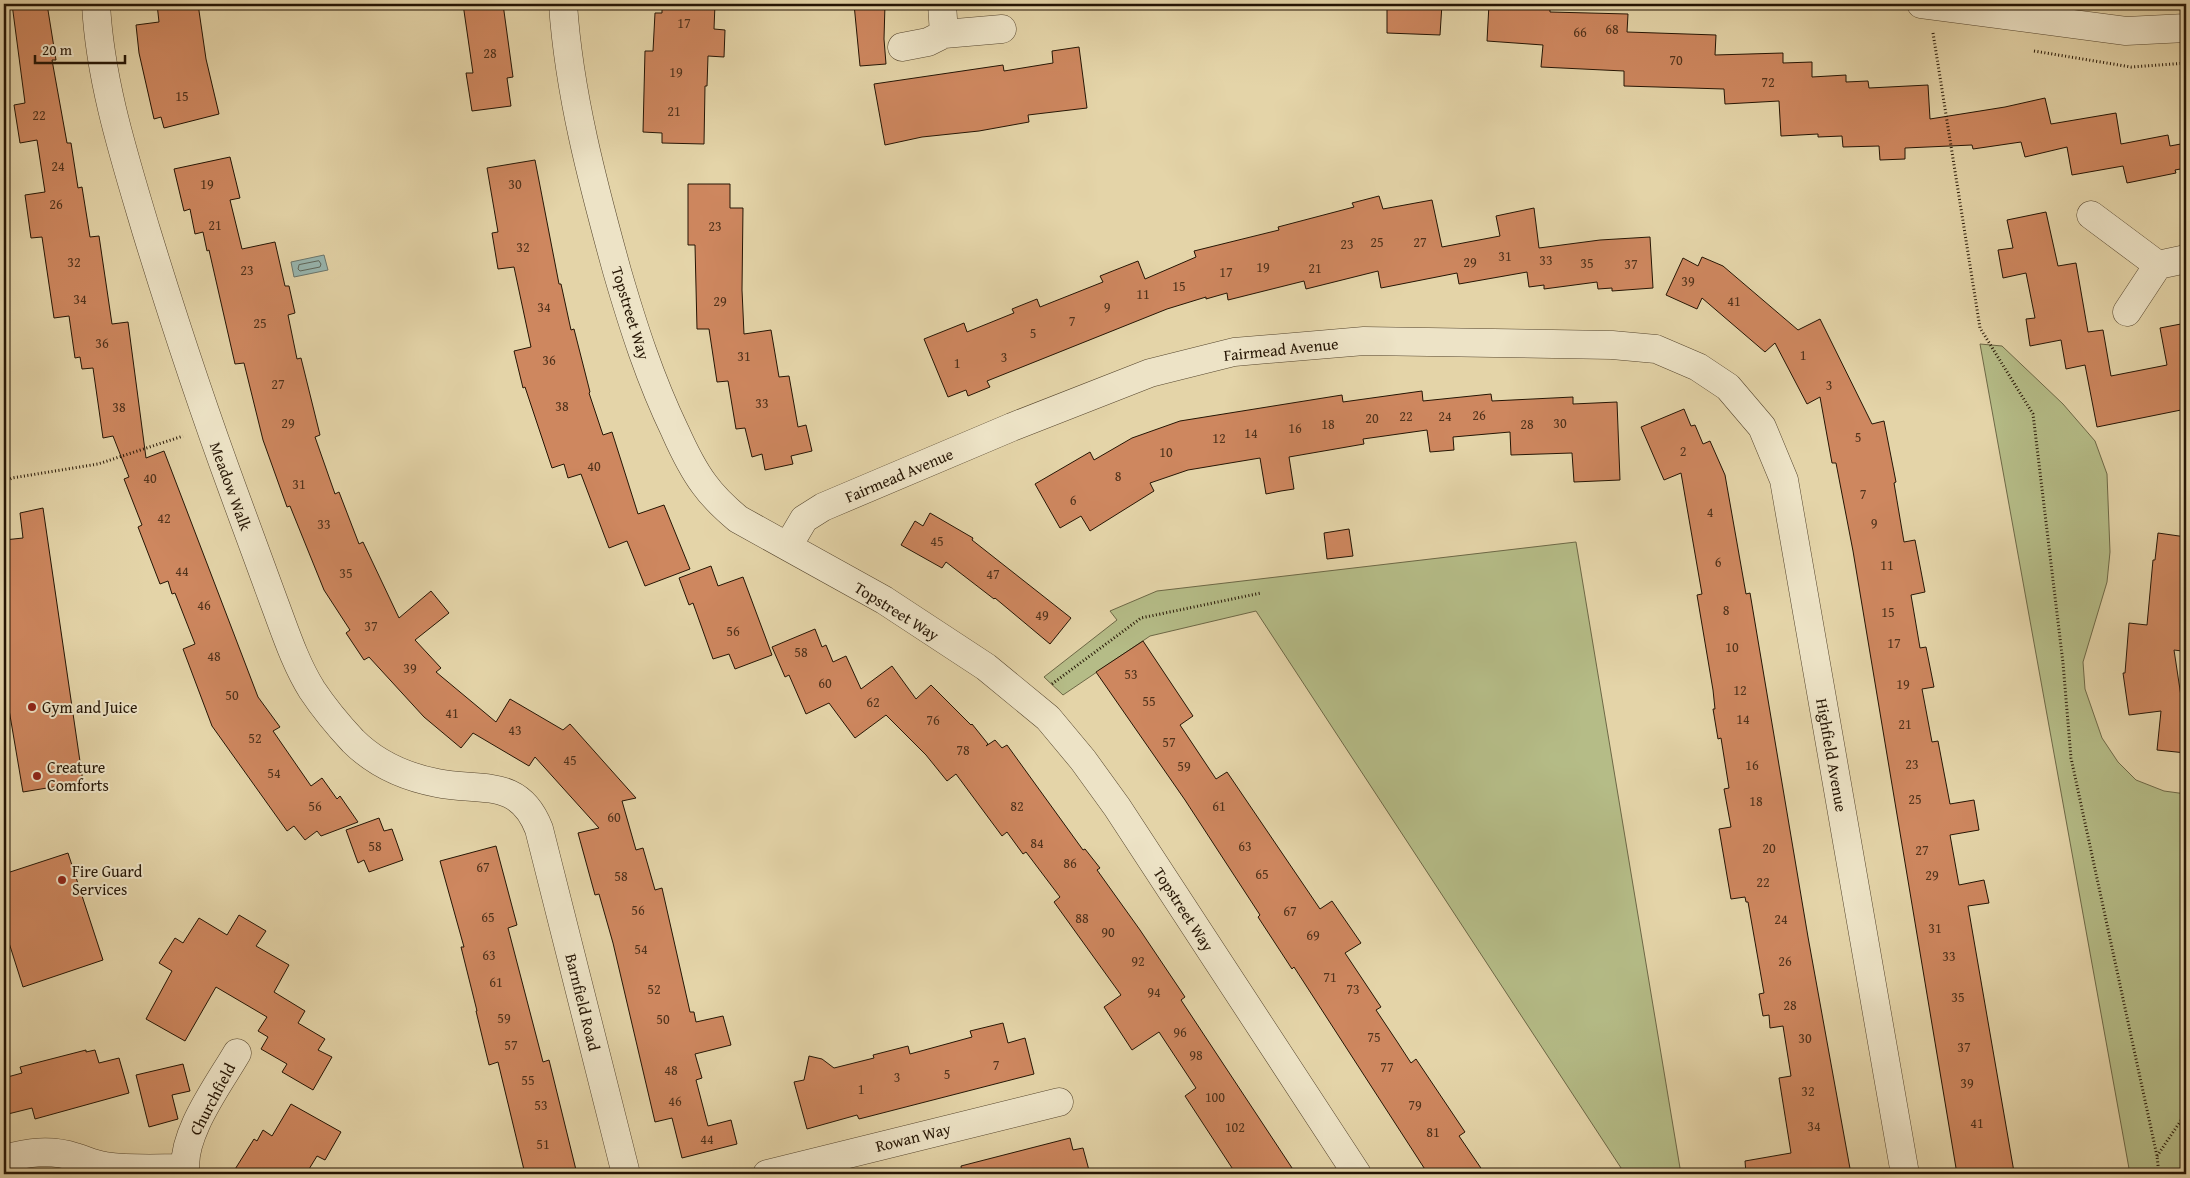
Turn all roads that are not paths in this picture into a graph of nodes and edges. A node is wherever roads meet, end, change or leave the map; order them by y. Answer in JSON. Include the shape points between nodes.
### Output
{"nodes":[{"id":1,"x":96,"y":4,"type":"edge"},
{"id":2,"x":563,"y":4,"type":"edge"},
{"id":3,"x":942,"y":4,"type":"edge"},
{"id":4,"x":1930,"y":5,"type":"edge"},
{"id":5,"x":2186,"y":28,"type":"edge"},
{"id":6,"x":1002,"y":29,"type":"dead end"},
{"id":7,"x":944,"y":34,"type":"junction"},
{"id":8,"x":902,"y":47,"type":"dead end"},
{"id":9,"x":2091,"y":215,"type":"dead end"},
{"id":10,"x":2186,"y":259,"type":"edge"},
{"id":11,"x":2158,"y":265,"type":"junction"},
{"id":12,"x":2127,"y":312,"type":"dead end"},
{"id":13,"x":1698,"y":367,"type":"joint"},
{"id":14,"x":788,"y":546,"type":"junction"},
{"id":15,"x":539,"y":830,"type":"joint"},
{"id":16,"x":237,"y":1053,"type":"dead end"},
{"id":17,"x":1059,"y":1102,"type":"dead end"},
{"id":18,"x":4,"y":1159,"type":"edge"},
{"id":19,"x":840,"y":1165,"type":"edge"},
{"id":20,"x":186,"y":1171,"type":"edge"},
{"id":21,"x":626,"y":1174,"type":"edge"},
{"id":22,"x":767,"y":1174,"type":"edge"},
{"id":23,"x":1357,"y":1174,"type":"edge"},
{"id":24,"x":1905,"y":1174,"type":"edge"}],
"edges":[{"from":1,"to":15,"type":"street","name":"Meadow Walk","via":[[105,76],[121,147],[165,291],[210,428],[289,642],[311,688],[355,743],[382,764],[412,777],[440,784],[495,788],[524,803],[533,814]]},
{"from":2,"to":14,"type":"street","name":"Topstreet Way","via":[[567,58],[605,226],[636,336],[661,402],[703,484],[720,504],[738,519]]},
{"from":3,"to":7,"type":"street"},
{"from":4,"to":5,"type":"street","via":[[2126,31]]},
{"from":6,"to":7,"type":"street"},
{"from":7,"to":8,"type":"street","via":[[928,42]]},
{"from":9,"to":11,"type":"street"},
{"from":10,"to":11,"type":"street"},
{"from":11,"to":12,"type":"street"},
{"from":13,"to":14,"type":"street","name":"Fairmead Avenue","via":[[1656,349],[1612,345],[1364,341],[1234,352],[1150,373],[1012,427],[824,507],[804,519]]},
{"from":13,"to":24,"type":"street","name":"Highfield Avenue","via":[[1728,388],[1762,427],[1784,480]]},
{"from":14,"to":23,"type":"street","name":"Topstreet Way","via":[[884,600],[986,667],[1048,718],[1117,807]]},
{"from":15,"to":21,"type":"street","name":"Barnfield Road"},
{"from":16,"to":20,"type":"street","name":"Churchfield","via":[[198,1122],[189,1143]]},
{"from":17,"to":19,"type":"street","name":"Rowan Way"},
{"from":18,"to":20,"type":"street","via":[[28,1152],[53,1152],[102,1166]]},
{"from":19,"to":22,"type":"street","name":"Rowan Way"}]}
